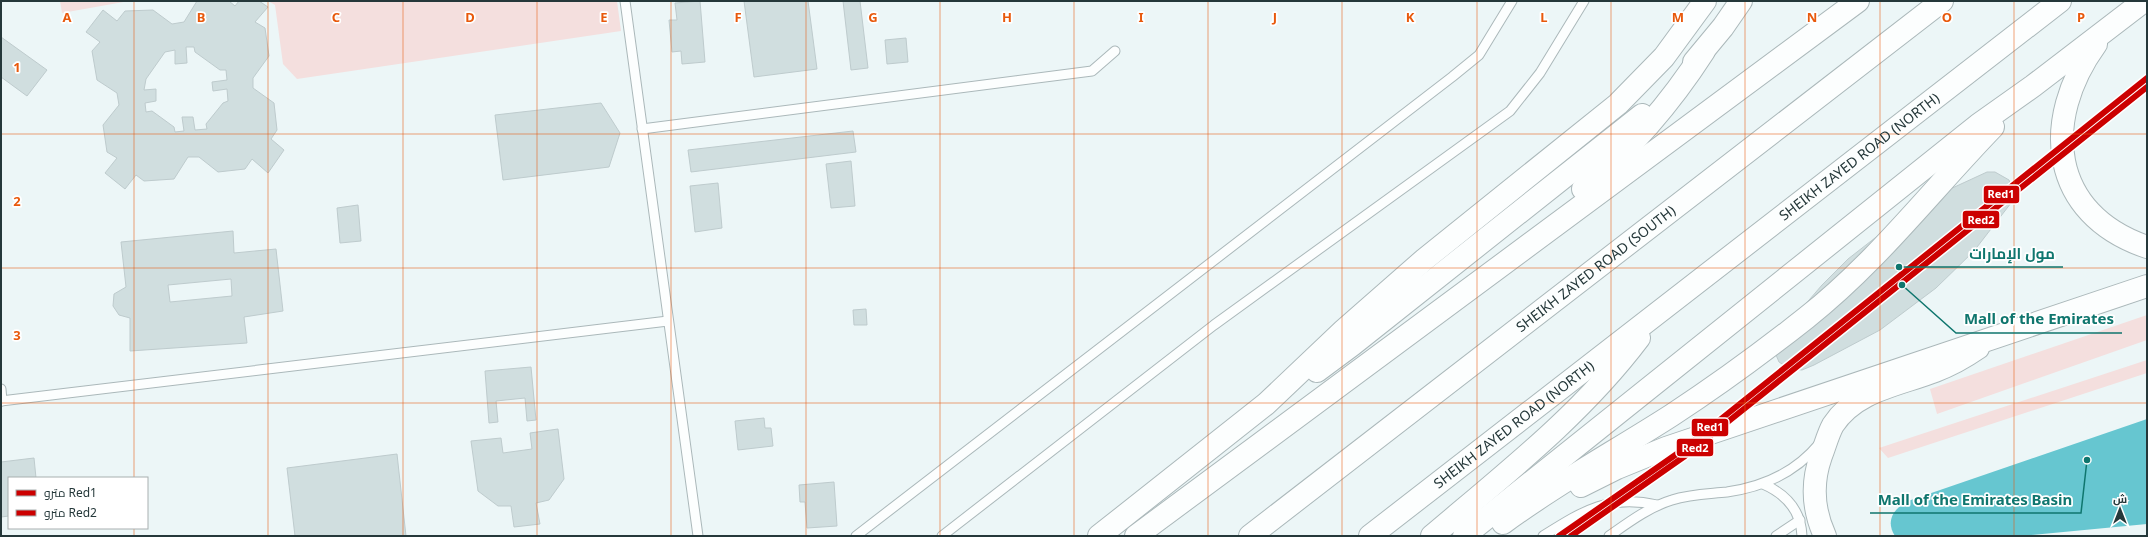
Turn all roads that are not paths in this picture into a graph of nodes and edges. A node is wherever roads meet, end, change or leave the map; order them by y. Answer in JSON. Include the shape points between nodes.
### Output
{"nodes":[{"id":1,"x":625,"y":1,"type":"edge"},
{"id":2,"x":1512,"y":1,"type":"edge"},
{"id":3,"x":1584,"y":1,"type":"edge"},
{"id":4,"x":1705,"y":1,"type":"edge"},
{"id":5,"x":1741,"y":1,"type":"edge"},
{"id":6,"x":1848,"y":1,"type":"edge"},
{"id":7,"x":1858,"y":1,"type":"edge"},
{"id":8,"x":1942,"y":1,"type":"edge"},
{"id":9,"x":2060,"y":1,"type":"edge"},
{"id":10,"x":2144,"y":1,"type":"edge"},
{"id":11,"x":1827,"y":25,"type":"junction"},
{"id":12,"x":2104,"y":33,"type":"junction"},
{"id":13,"x":1115,"y":51,"type":"dead end"},
{"id":14,"x":1704,"y":51,"type":"junction"},
{"id":15,"x":2033,"y":86,"type":"junction"},
{"id":16,"x":642,"y":129,"type":"junction"},
{"id":17,"x":2147,"y":247,"type":"edge"},
{"id":18,"x":2147,"y":286,"type":"edge"},
{"id":19,"x":1659,"y":312,"type":"junction"},
{"id":20,"x":668,"y":320,"type":"junction"},
{"id":21,"x":1992,"y":339,"type":"junction"},
{"id":22,"x":1,"y":389,"type":"edge"},
{"id":23,"x":2,"y":401,"type":"edge"},
{"id":24,"x":1266,"y":404,"type":"junction"},
{"id":25,"x":1832,"y":426,"type":"junction"},
{"id":26,"x":1278,"y":432,"type":"junction"},
{"id":27,"x":1763,"y":484,"type":"junction"},
{"id":28,"x":1657,"y":505,"type":"junction"},
{"id":29,"x":1800,"y":520,"type":"junction"},
{"id":30,"x":698,"y":536,"type":"edge"},
{"id":31,"x":856,"y":536,"type":"edge"},
{"id":32,"x":942,"y":536,"type":"edge"},
{"id":33,"x":1099,"y":536,"type":"edge"},
{"id":34,"x":1136,"y":536,"type":"edge"},
{"id":35,"x":1159,"y":536,"type":"edge"},
{"id":36,"x":1250,"y":536,"type":"edge"},
{"id":37,"x":1370,"y":536,"type":"edge"},
{"id":38,"x":1432,"y":536,"type":"edge"},
{"id":39,"x":1464,"y":536,"type":"edge"},
{"id":40,"x":1486,"y":536,"type":"edge"},
{"id":41,"x":1497,"y":536,"type":"edge"},
{"id":42,"x":1543,"y":536,"type":"edge"},
{"id":43,"x":1609,"y":536,"type":"edge"},
{"id":44,"x":1776,"y":536,"type":"edge"},
{"id":45,"x":1802,"y":536,"type":"edge"},
{"id":46,"x":1825,"y":536,"type":"edge"}],
"edges":[{"from":1,"to":16,"type":"lane"},
{"from":2,"to":31,"type":"lane","via":[[1479,55],[1458,73]]},
{"from":3,"to":32,"type":"lane","via":[[1534,82],[1510,111],[1214,325]]},
{"from":4,"to":24,"type":"main road","via":[[1664,57],[1618,104],[1419,264]]},
{"from":5,"to":14,"type":"main road"},
{"from":6,"to":11,"type":"main road"},
{"from":7,"to":11,"type":"main road"},
{"from":8,"to":36,"type":"main road","name":"SHEIKH ZAYED ROAD (SOUTH)"},
{"from":9,"to":19,"type":"main road","name":"SHEIKH ZAYED ROAD (NORTH)"},
{"from":10,"to":12,"type":"main road"},
{"from":11,"to":26,"type":"main road"},
{"from":12,"to":15,"type":"main road"},
{"from":12,"to":17,"type":"main road","via":[[2084,63],[2069,96],[2061,135],[2062,154],[2069,178],[2086,206],[2114,232]]},
{"from":13,"to":16,"type":"lane","via":[[1092,71]]},
{"from":14,"to":24,"type":"main road","via":[[1664,95],[1620,135],[1352,345]]},
{"from":14,"to":26,"type":"main road","via":[[1653,121],[1604,172],[1327,386]]},
{"from":15,"to":39,"type":"main road","via":[[1978,124]]},
{"from":15,"to":40,"type":"main road","via":[[1889,241],[1807,318],[1718,385],[1521,510]]},
{"from":16,"to":20,"type":"lane"},
{"from":18,"to":21,"type":"main road"},
{"from":19,"to":37,"type":"main road","name":"SHEIKH ZAYED ROAD (NORTH)"},
{"from":19,"to":38,"type":"main road","via":[[1614,369],[1565,421]]},
{"from":20,"to":23,"type":"lane"},
{"from":20,"to":30,"type":"lane"},
{"from":21,"to":25,"type":"main road","via":[[1956,362],[1936,371],[1869,394],[1848,408]]},
{"from":21,"to":41,"type":"main road","via":[[1641,458],[1575,489]]},
{"from":22,"to":23,"type":"lane"},
{"from":24,"to":33,"type":"main road"},
{"from":25,"to":27,"type":"lane","via":[[1804,459]]},
{"from":25,"to":46,"type":"main road","via":[[1814,486],[1816,512]]},
{"from":26,"to":34,"type":"main road"},
{"from":26,"to":35,"type":"main road","via":[[1238,475]]},
{"from":27,"to":28,"type":"lane","via":[[1726,492],[1685,496]]},
{"from":27,"to":29,"type":"lane","via":[[1786,498]]},
{"from":28,"to":42,"type":"lane","via":[[1626,501],[1604,504],[1582,512]]},
{"from":28,"to":43,"type":"lane"},
{"from":29,"to":44,"type":"lane"},
{"from":29,"to":45,"type":"lane"}]}
